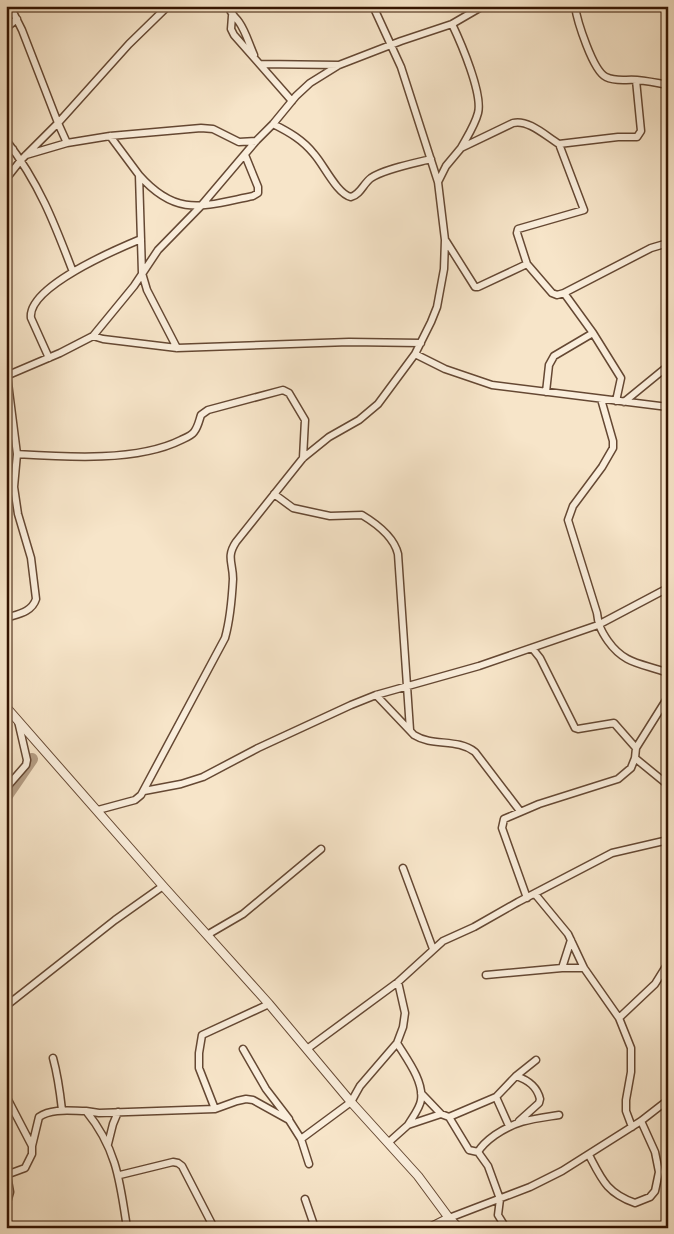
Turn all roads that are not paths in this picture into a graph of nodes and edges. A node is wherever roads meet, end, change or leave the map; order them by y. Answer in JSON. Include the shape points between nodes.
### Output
{"nodes":[{"id":1,"x":10,"y":6,"type":"edge"},
{"id":2,"x":168,"y":6,"type":"edge"},
{"id":3,"x":228,"y":6,"type":"edge"},
{"id":4,"x":373,"y":6,"type":"edge"},
{"id":5,"x":482,"y":6,"type":"edge"},
{"id":6,"x":575,"y":6,"type":"edge"},
{"id":7,"x":232,"y":16,"type":"junction"},
{"id":8,"x":17,"y":19,"type":"junction"},
{"id":9,"x":452,"y":24,"type":"junction"},
{"id":10,"x":6,"y":28,"type":"edge"},
{"id":11,"x":391,"y":44,"type":"junction"},
{"id":12,"x":258,"y":62,"type":"junction"},
{"id":13,"x":339,"y":65,"type":"junction"},
{"id":14,"x":636,"y":80,"type":"junction"},
{"id":15,"x":668,"y":85,"type":"edge"},
{"id":16,"x":292,"y":101,"type":"junction"},
{"id":17,"x":58,"y":123,"type":"junction"},
{"id":18,"x":273,"y":124,"type":"junction"},
{"id":19,"x":110,"y":136,"type":"junction"},
{"id":20,"x":6,"y":140,"type":"edge"},
{"id":21,"x":256,"y":141,"type":"junction"},
{"id":22,"x":67,"y":143,"type":"junction"},
{"id":23,"x":559,"y":144,"type":"junction"},
{"id":24,"x":461,"y":148,"type":"junction"},
{"id":25,"x":13,"y":149,"type":"junction"},
{"id":26,"x":6,"y":152,"type":"edge"},
{"id":27,"x":26,"y":155,"type":"junction"},
{"id":28,"x":245,"y":155,"type":"junction"},
{"id":29,"x":431,"y":159,"type":"junction"},
{"id":30,"x":21,"y":160,"type":"junction"},
{"id":31,"x":139,"y":175,"type":"junction"},
{"id":32,"x":6,"y":179,"type":"edge"},
{"id":33,"x":438,"y":182,"type":"junction"},
{"id":34,"x":200,"y":207,"type":"junction"},
{"id":35,"x":141,"y":238,"type":"junction"},
{"id":36,"x":445,"y":240,"type":"junction"},
{"id":37,"x":668,"y":243,"type":"edge"},
{"id":38,"x":527,"y":264,"type":"junction"},
{"id":39,"x":73,"y":272,"type":"junction"},
{"id":40,"x":142,"y":273,"type":"junction"},
{"id":41,"x":564,"y":293,"type":"junction"},
{"id":42,"x":593,"y":334,"type":"junction"},
{"id":43,"x":93,"y":336,"type":"junction"},
{"id":44,"x":421,"y":343,"type":"junction"},
{"id":45,"x":176,"y":348,"type":"junction"},
{"id":46,"x":415,"y":354,"type":"junction"},
{"id":47,"x":49,"y":358,"type":"junction"},
{"id":48,"x":668,"y":366,"type":"edge"},
{"id":49,"x":7,"y":375,"type":"edge"},
{"id":50,"x":546,"y":392,"type":"junction"},
{"id":51,"x":601,"y":399,"type":"junction"},
{"id":52,"x":616,"y":401,"type":"junction"},
{"id":53,"x":624,"y":402,"type":"junction"},
{"id":54,"x":668,"y":406,"type":"edge"},
{"id":55,"x":17,"y":454,"type":"junction"},
{"id":56,"x":303,"y":458,"type":"junction"},
{"id":57,"x":274,"y":494,"type":"junction"},
{"id":58,"x":668,"y":588,"type":"edge"},
{"id":59,"x":6,"y":618,"type":"edge"},
{"id":60,"x":598,"y":624,"type":"junction"},
{"id":61,"x":532,"y":648,"type":"junction"},
{"id":62,"x":668,"y":673,"type":"edge"},
{"id":63,"x":407,"y":686,"type":"junction"},
{"id":64,"x":376,"y":695,"type":"junction"},
{"id":65,"x":668,"y":698,"type":"edge"},
{"id":66,"x":6,"y":707,"type":"edge"},
{"id":67,"x":18,"y":721,"type":"junction"},
{"id":68,"x":410,"y":730,"type":"junction"},
{"id":69,"x":636,"y":748,"type":"junction"},
{"id":70,"x":635,"y":758,"type":"junction"},
{"id":71,"x":668,"y":785,"type":"edge"},
{"id":72,"x":6,"y":788,"type":"edge"},
{"id":73,"x":144,"y":791,"type":"junction"},
{"id":74,"x":98,"y":810,"type":"junction"},
{"id":75,"x":520,"y":811,"type":"junction"},
{"id":76,"x":668,"y":840,"type":"edge"},
{"id":77,"x":321,"y":850,"type":"dead end"},
{"id":78,"x":403,"y":868,"type":"dead end"},
{"id":79,"x":163,"y":886,"type":"junction"},
{"id":80,"x":535,"y":894,"type":"junction"},
{"id":81,"x":527,"y":898,"type":"junction"},
{"id":82,"x":206,"y":935,"type":"junction"},
{"id":83,"x":571,"y":940,"type":"junction"},
{"id":84,"x":433,"y":949,"type":"junction"},
{"id":85,"x":668,"y":964,"type":"edge"},
{"id":86,"x":562,"y":968,"type":"junction"},
{"id":87,"x":584,"y":968,"type":"junction"},
{"id":88,"x":486,"y":975,"type":"dead end"},
{"id":89,"x":398,"y":982,"type":"junction"},
{"id":90,"x":268,"y":1004,"type":"junction"},
{"id":91,"x":6,"y":1006,"type":"edge"},
{"id":92,"x":619,"y":1018,"type":"junction"},
{"id":93,"x":397,"y":1043,"type":"junction"},
{"id":94,"x":243,"y":1049,"type":"dead end"},
{"id":95,"x":307,"y":1049,"type":"junction"},
{"id":96,"x":53,"y":1058,"type":"dead end"},
{"id":97,"x":536,"y":1060,"type":"dead end"},
{"id":98,"x":516,"y":1076,"type":"junction"},
{"id":99,"x":421,"y":1094,"type":"junction"},
{"id":100,"x":6,"y":1096,"type":"edge"},
{"id":101,"x":496,"y":1097,"type":"junction"},
{"id":102,"x":668,"y":1100,"type":"edge"},
{"id":103,"x":351,"y":1102,"type":"junction"},
{"id":104,"x":215,"y":1109,"type":"junction"},
{"id":105,"x":62,"y":1110,"type":"junction"},
{"id":106,"x":86,"y":1111,"type":"junction"},
{"id":107,"x":118,"y":1112,"type":"junction"},
{"id":108,"x":441,"y":1114,"type":"junction"},
{"id":109,"x":559,"y":1115,"type":"dead end"},
{"id":110,"x":449,"y":1117,"type":"junction"},
{"id":111,"x":289,"y":1120,"type":"junction"},
{"id":112,"x":642,"y":1121,"type":"junction"},
{"id":113,"x":519,"y":1122,"type":"junction"},
{"id":114,"x":408,"y":1125,"type":"junction"},
{"id":115,"x":509,"y":1126,"type":"junction"},
{"id":116,"x":632,"y":1127,"type":"junction"},
{"id":117,"x":302,"y":1140,"type":"junction"},
{"id":118,"x":389,"y":1142,"type":"junction"},
{"id":119,"x":108,"y":1144,"type":"junction"},
{"id":120,"x":32,"y":1146,"type":"junction"},
{"id":121,"x":478,"y":1152,"type":"junction"},
{"id":122,"x":589,"y":1155,"type":"junction"},
{"id":123,"x":309,"y":1164,"type":"dead end"},
{"id":124,"x":7,"y":1175,"type":"edge"},
{"id":125,"x":120,"y":1175,"type":"junction"},
{"id":126,"x":305,"y":1199,"type":"dead end"},
{"id":127,"x":500,"y":1199,"type":"junction"},
{"id":128,"x":6,"y":1206,"type":"edge"},
{"id":129,"x":449,"y":1218,"type":"junction"},
{"id":130,"x":500,"y":1224,"type":"edge"},
{"id":131,"x":127,"y":1228,"type":"edge"},
{"id":132,"x":214,"y":1228,"type":"edge"},
{"id":133,"x":315,"y":1228,"type":"edge"},
{"id":134,"x":430,"y":1228,"type":"edge"},
{"id":135,"x":459,"y":1228,"type":"edge"},
{"id":136,"x":506,"y":1228,"type":"edge"}],
"edges":[{"from":1,"to":8,"type":"street"},
{"from":2,"to":17,"type":"street"},
{"from":3,"to":7,"type":"street"},
{"from":4,"to":11,"type":"street"},
{"from":5,"to":9,"type":"street"},
{"from":6,"to":14,"type":"street","via":[[579,25],[600,74],[616,80]]},
{"from":7,"to":12,"type":"street","via":[[241,25]]},
{"from":7,"to":12,"type":"street","via":[[234,35]]},
{"from":8,"to":10,"type":"street"},
{"from":8,"to":17,"type":"street"},
{"from":9,"to":11,"type":"street"},
{"from":9,"to":24,"type":"street","via":[[469,64],[479,112]]},
{"from":11,"to":13,"type":"street"},
{"from":11,"to":29,"type":"street"},
{"from":12,"to":13,"type":"street"},
{"from":12,"to":16,"type":"street"},
{"from":13,"to":16,"type":"street","via":[[310,83]]},
{"from":14,"to":15,"type":"street"},
{"from":14,"to":23,"type":"street","via":[[641,131],[637,137]]},
{"from":16,"to":18,"type":"street"},
{"from":17,"to":22,"type":"street"},
{"from":17,"to":27,"type":"street"},
{"from":18,"to":21,"type":"street"},
{"from":18,"to":29,"type":"street","via":[[303,143],[342,192],[351,197],[376,176]]},
{"from":19,"to":21,"type":"street","via":[[207,128],[239,142]]},
{"from":19,"to":22,"type":"street"},
{"from":19,"to":31,"type":"street"},
{"from":20,"to":25,"type":"street"},
{"from":21,"to":28,"type":"street"},
{"from":22,"to":27,"type":"street"},
{"from":23,"to":24,"type":"street","via":[[517,122]]},
{"from":23,"to":38,"type":"street","via":[[584,210],[518,229]]},
{"from":24,"to":33,"type":"street"},
{"from":25,"to":26,"type":"street"},
{"from":25,"to":30,"type":"street"},
{"from":27,"to":30,"type":"street"},
{"from":28,"to":34,"type":"street"},
{"from":28,"to":34,"type":"street","via":[[258,193]]},
{"from":29,"to":33,"type":"street"},
{"from":30,"to":32,"type":"street"},
{"from":30,"to":39,"type":"street","via":[[49,209]]},
{"from":31,"to":34,"type":"street","via":[[169,199]]},
{"from":31,"to":35,"type":"street"},
{"from":33,"to":36,"type":"street"},
{"from":34,"to":40,"type":"street","via":[[158,250]]},
{"from":35,"to":39,"type":"street"},
{"from":35,"to":40,"type":"street"},
{"from":36,"to":38,"type":"street","via":[[474,287]]},
{"from":36,"to":44,"type":"street","via":[[444,269],[436,307]]},
{"from":37,"to":41,"type":"street"},
{"from":38,"to":41,"type":"street","via":[[552,293]]},
{"from":39,"to":47,"type":"street","via":[[52,286],[30,312]]},
{"from":40,"to":43,"type":"street","via":[[118,308]]},
{"from":40,"to":45,"type":"street"},
{"from":41,"to":42,"type":"street"},
{"from":42,"to":50,"type":"street","via":[[554,356],[549,365]]},
{"from":42,"to":52,"type":"street","via":[[620,378]]},
{"from":43,"to":45,"type":"street"},
{"from":43,"to":47,"type":"street"},
{"from":44,"to":45,"type":"street"},
{"from":44,"to":46,"type":"street"},
{"from":46,"to":50,"type":"street","via":[[445,369],[492,385]]},
{"from":46,"to":56,"type":"street","via":[[370,411]]},
{"from":47,"to":49,"type":"street"},
{"from":48,"to":53,"type":"street"},
{"from":49,"to":55,"type":"street"},
{"from":50,"to":51,"type":"street"},
{"from":51,"to":52,"type":"street"},
{"from":51,"to":60,"type":"street","via":[[613,448],[568,520]]},
{"from":52,"to":53,"type":"street"},
{"from":53,"to":54,"type":"street"},
{"from":55,"to":56,"type":"street","via":[[68,458],[149,451],[192,434],[201,415],[208,410],[283,390],[289,393],[305,420]]},
{"from":55,"to":59,"type":"street","via":[[14,487],[31,558],[36,599],[30,609]]},
{"from":56,"to":57,"type":"street"},
{"from":57,"to":63,"type":"street","via":[[299,510],[330,516],[362,514],[396,545]]},
{"from":57,"to":73,"type":"street","via":[[231,549],[233,581],[225,638]]},
{"from":58,"to":60,"type":"street"},
{"from":60,"to":61,"type":"street"},
{"from":60,"to":62,"type":"street","via":[[622,657]]},
{"from":61,"to":63,"type":"street"},
{"from":61,"to":69,"type":"street","via":[[575,728],[614,723]]},
{"from":63,"to":64,"type":"street"},
{"from":63,"to":68,"type":"street"},
{"from":64,"to":68,"type":"street"},
{"from":64,"to":73,"type":"street","via":[[258,748],[204,777]]},
{"from":65,"to":69,"type":"street"},
{"from":66,"to":67,"type":"street"},
{"from":67,"to":72,"type":"street","via":[[27,760]]},
{"from":67,"to":74,"type":"street"},
{"from":68,"to":75,"type":"street","via":[[420,739],[469,747]]},
{"from":69,"to":70,"type":"street"},
{"from":70,"to":71,"type":"street"},
{"from":70,"to":75,"type":"street","via":[[626,774],[618,779]]},
{"from":73,"to":74,"type":"street","via":[[138,798]]},
{"from":74,"to":79,"type":"street"},
{"from":75,"to":81,"type":"street","via":[[504,819],[502,828]]},
{"from":76,"to":80,"type":"street","via":[[612,853]]},
{"from":77,"to":82,"type":"street","via":[[243,914]]},
{"from":78,"to":84,"type":"street"},
{"from":79,"to":82,"type":"street"},
{"from":79,"to":91,"type":"street"},
{"from":80,"to":81,"type":"street"},
{"from":80,"to":83,"type":"street"},
{"from":81,"to":84,"type":"street"},
{"from":82,"to":90,"type":"street"},
{"from":83,"to":86,"type":"street"},
{"from":83,"to":87,"type":"street"},
{"from":84,"to":89,"type":"street"},
{"from":85,"to":92,"type":"street","via":[[655,984]]},
{"from":86,"to":87,"type":"street"},
{"from":86,"to":88,"type":"street"},
{"from":87,"to":92,"type":"street"},
{"from":89,"to":93,"type":"street","via":[[405,1013]]},
{"from":89,"to":95,"type":"street"},
{"from":90,"to":95,"type":"street"},
{"from":90,"to":104,"type":"street","via":[[202,1034],[199,1068]]},
{"from":92,"to":116,"type":"street","via":[[631,1048],[626,1111]]},
{"from":93,"to":99,"type":"street","via":[[416,1073]]},
{"from":93,"to":103,"type":"street","via":[[360,1086]]},
{"from":94,"to":111,"type":"street"},
{"from":95,"to":103,"type":"street"},
{"from":96,"to":105,"type":"street","via":[[60,1081]]},
{"from":97,"to":98,"type":"street"},
{"from":98,"to":101,"type":"street"},
{"from":98,"to":113,"type":"street","via":[[526,1079],[540,1099]]},
{"from":99,"to":108,"type":"street"},
{"from":99,"to":114,"type":"street","via":[[421,1102]]},
{"from":100,"to":120,"type":"street"},
{"from":101,"to":110,"type":"street"},
{"from":101,"to":115,"type":"street"},
{"from":102,"to":112,"type":"street"},
{"from":103,"to":117,"type":"street"},
{"from":103,"to":118,"type":"street"},
{"from":104,"to":107,"type":"street"},
{"from":104,"to":111,"type":"street","via":[[246,1099],[253,1100]]},
{"from":105,"to":106,"type":"street"},
{"from":105,"to":120,"type":"street","via":[[39,1117]]},
{"from":106,"to":107,"type":"street"},
{"from":106,"to":119,"type":"street"},
{"from":107,"to":119,"type":"street"},
{"from":108,"to":110,"type":"street"},
{"from":108,"to":114,"type":"street"},
{"from":109,"to":113,"type":"street"},
{"from":110,"to":121,"type":"street","via":[[469,1150]]},
{"from":111,"to":117,"type":"street"},
{"from":112,"to":116,"type":"street"},
{"from":112,"to":122,"type":"street","via":[[659,1172],[650,1197],[636,1203],[613,1192]]},
{"from":113,"to":115,"type":"street"},
{"from":114,"to":118,"type":"street"},
{"from":115,"to":121,"type":"street","via":[[487,1141]]},
{"from":116,"to":122,"type":"street"},
{"from":117,"to":123,"type":"street"},
{"from":118,"to":129,"type":"street"},
{"from":119,"to":125,"type":"street"},
{"from":120,"to":124,"type":"street","via":[[32,1154],[24,1168]]},
{"from":121,"to":127,"type":"street","via":[[488,1166]]},
{"from":122,"to":127,"type":"street","via":[[530,1187]]},
{"from":124,"to":128,"type":"street","via":[[10,1192]]},
{"from":125,"to":131,"type":"street"},
{"from":125,"to":132,"type":"street","via":[[178,1163]]},
{"from":126,"to":133,"type":"street"},
{"from":127,"to":129,"type":"street"},
{"from":127,"to":130,"type":"street"},
{"from":129,"to":134,"type":"street"},
{"from":129,"to":135,"type":"street"},
{"from":130,"to":136,"type":"street"}]}
